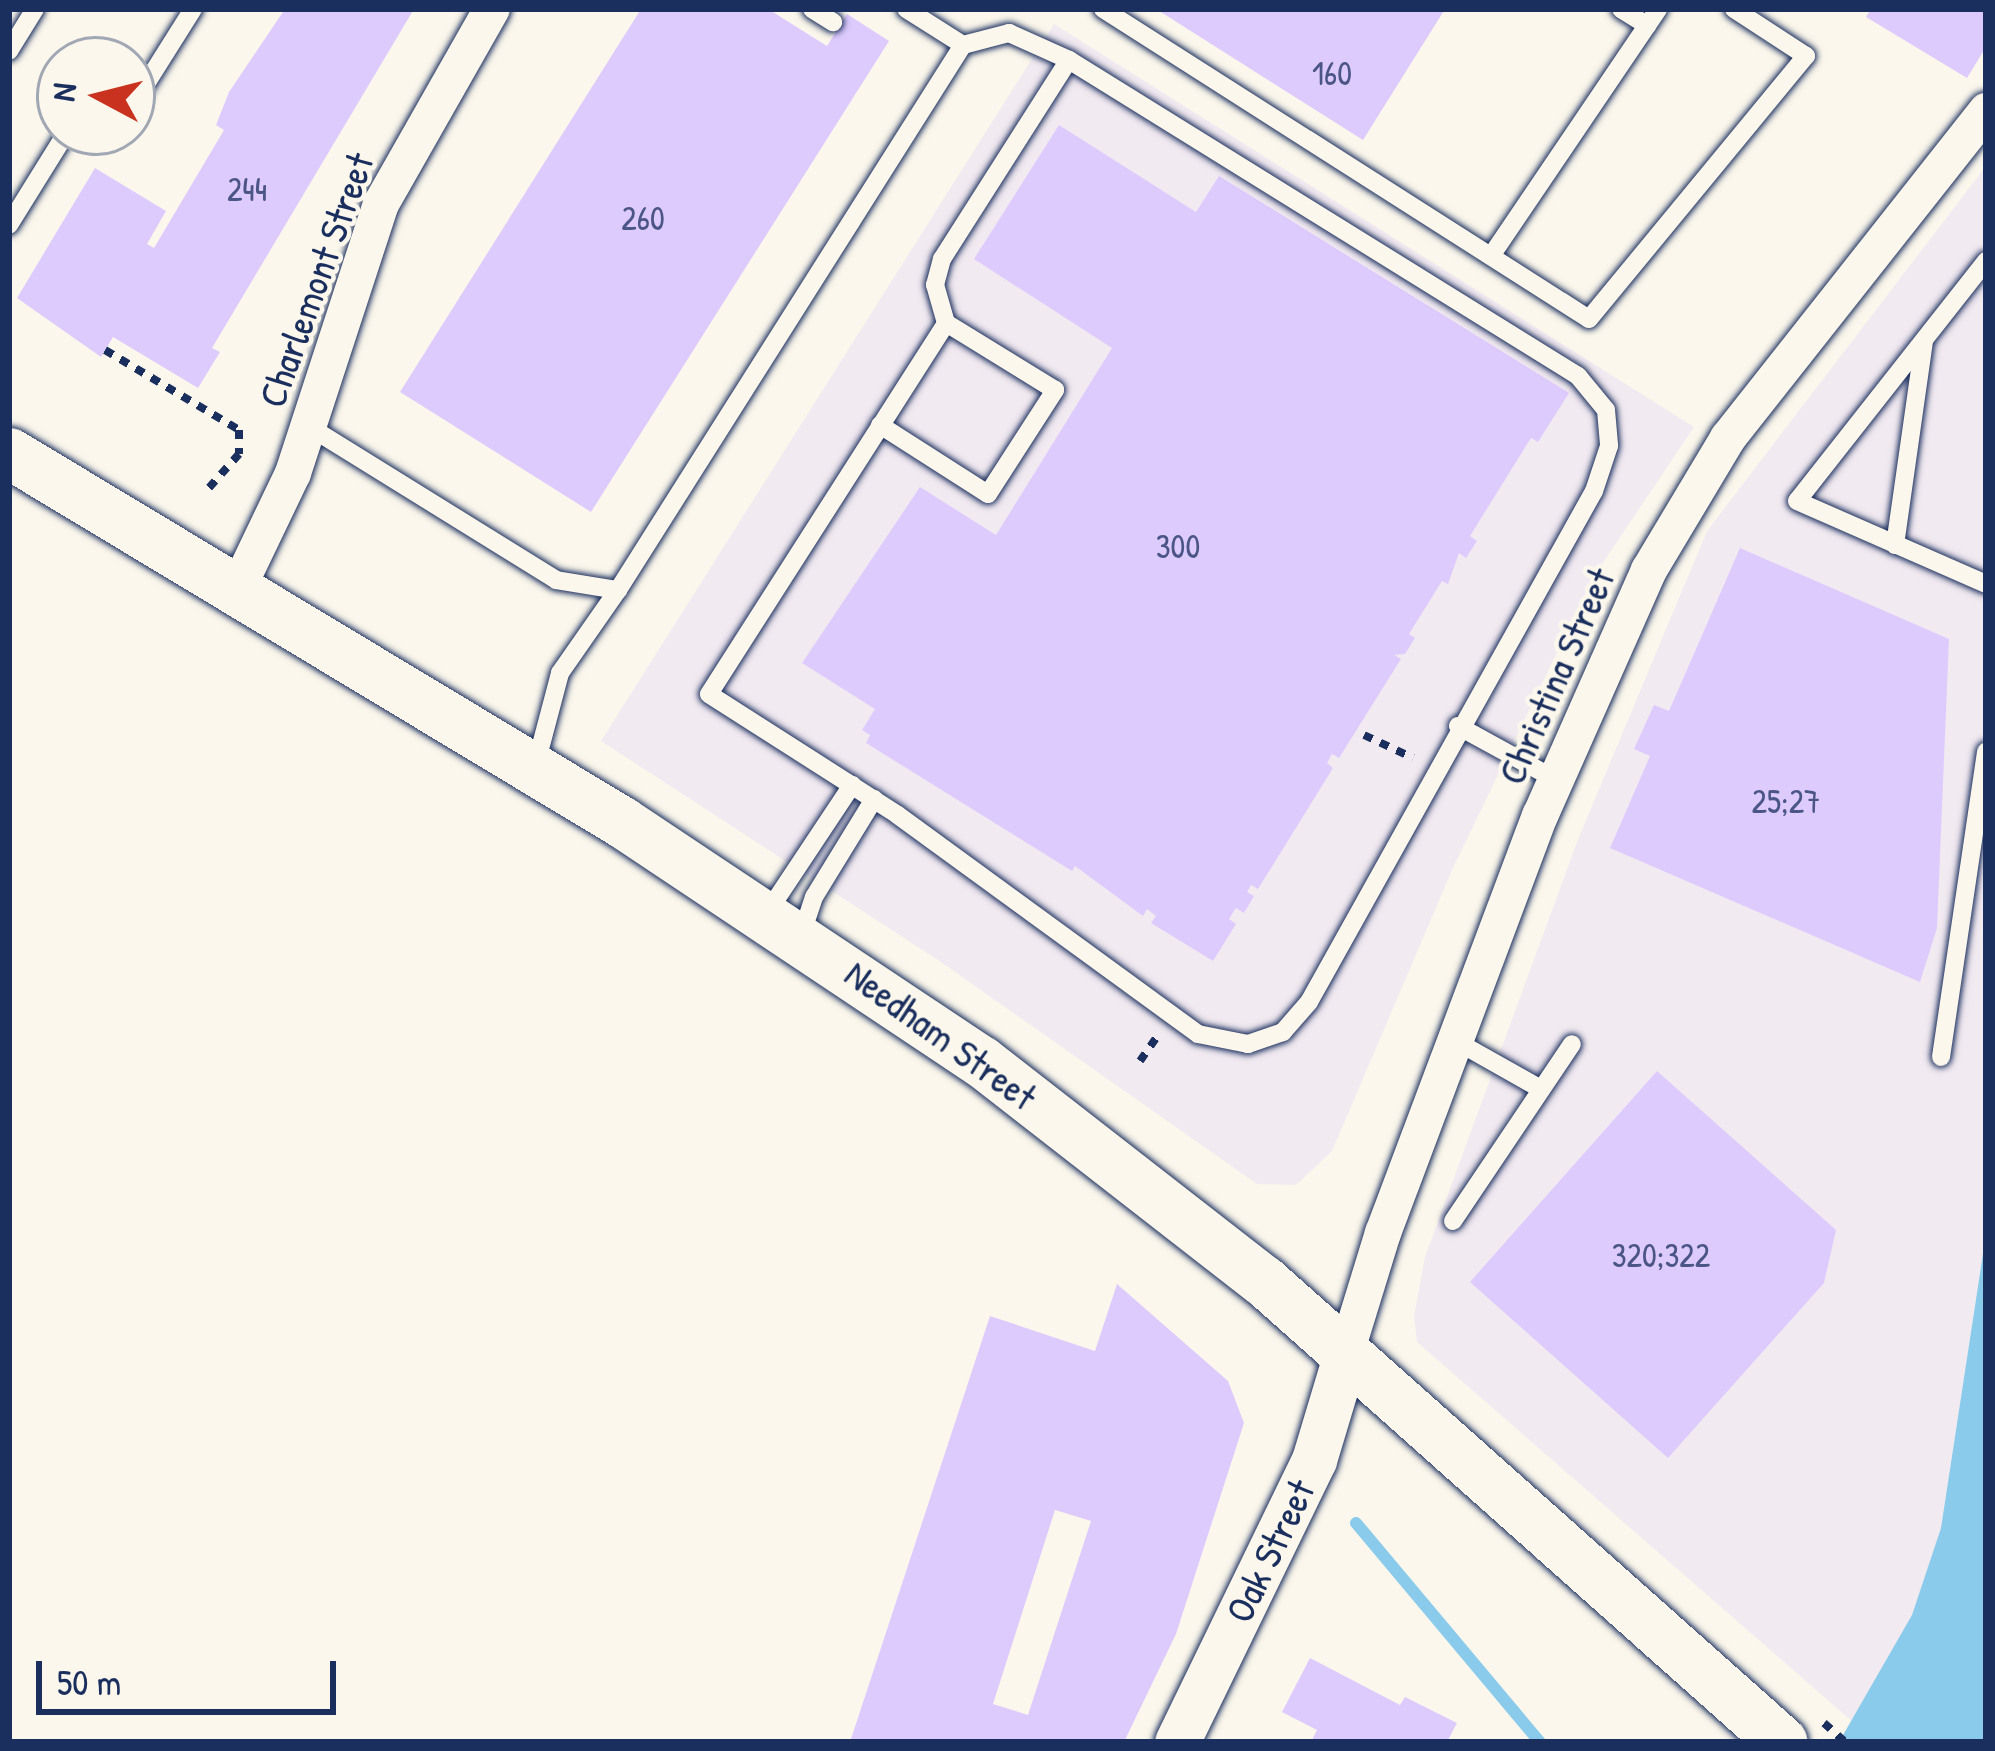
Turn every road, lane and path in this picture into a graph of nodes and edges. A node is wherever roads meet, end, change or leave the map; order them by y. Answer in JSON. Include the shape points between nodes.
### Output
{"nodes":[{"id":1,"x":35,"y":9,"type":"edge"},
{"id":2,"x":193,"y":9,"type":"edge"},
{"id":3,"x":492,"y":9,"type":"edge"},
{"id":4,"x":812,"y":9,"type":"edge"},
{"id":5,"x":906,"y":9,"type":"edge"},
{"id":6,"x":1103,"y":9,"type":"edge"},
{"id":7,"x":1621,"y":9,"type":"edge"},
{"id":8,"x":1734,"y":9,"type":"edge"},
{"id":9,"x":1653,"y":17,"type":"edge"},
{"id":10,"x":833,"y":22,"type":"dead end"},
{"id":11,"x":963,"y":45,"type":"junction"},
{"id":12,"x":9,"y":51,"type":"edge"},
{"id":13,"x":1070,"y":60,"type":"junction"},
{"id":14,"x":156,"y":68,"type":"edge"},
{"id":15,"x":1983,"y":121,"type":"edge"},
{"id":16,"x":52,"y":156,"type":"edge"},
{"id":17,"x":9,"y":225,"type":"edge"},
{"id":18,"x":1491,"y":256,"type":"junction"},
{"id":19,"x":1986,"y":261,"type":"edge"},
{"id":20,"x":946,"y":323,"type":"junction"},
{"id":21,"x":1925,"y":336,"type":"junction"},
{"id":22,"x":105,"y":350,"type":"dead end"},
{"id":23,"x":880,"y":425,"type":"junction"},
{"id":24,"x":308,"y":426,"type":"junction"},
{"id":25,"x":9,"y":453,"type":"edge"},
{"id":26,"x":208,"y":490,"type":"dead end"},
{"id":27,"x":1895,"y":545,"type":"junction"},
{"id":28,"x":1986,"y":584,"type":"edge"},
{"id":29,"x":237,"y":590,"type":"junction"},
{"id":30,"x":618,"y":590,"type":"junction"},
{"id":31,"x":1458,"y":725,"type":"junction"},
{"id":32,"x":1364,"y":735,"type":"dead end"},
{"id":33,"x":1986,"y":751,"type":"edge"},
{"id":34,"x":1413,"y":758,"type":"dead end"},
{"id":35,"x":535,"y":768,"type":"junction"},
{"id":36,"x":1555,"y":779,"type":"junction"},
{"id":37,"x":852,"y":784,"type":"junction"},
{"id":38,"x":874,"y":799,"type":"junction"},
{"id":39,"x":784,"y":924,"type":"junction"},
{"id":40,"x":1454,"y":1040,"type":"junction"},
{"id":41,"x":1572,"y":1043,"type":"dead end"},
{"id":42,"x":1941,"y":1057,"type":"dead end"},
{"id":43,"x":1541,"y":1089,"type":"junction"},
{"id":44,"x":1453,"y":1221,"type":"dead end"},
{"id":45,"x":1346,"y":1353,"type":"junction"},
{"id":46,"x":1774,"y":1735,"type":"edge"},
{"id":47,"x":1177,"y":1742,"type":"edge"}],
"edges":[{"from":1,"to":12,"type":"lane"},
{"from":2,"to":14,"type":"lane"},
{"from":3,"to":24,"type":"street","name":"Charlemont Street","via":[[381,204]]},
{"from":4,"to":10,"type":"lane"},
{"from":5,"to":11,"type":"lane"},
{"from":6,"to":18,"type":"lane"},
{"from":7,"to":9,"type":"lane"},
{"from":8,"to":18,"type":"lane","via":[[1806,56],[1589,319]]},
{"from":9,"to":18,"type":"lane"},
{"from":11,"to":13,"type":"lane","via":[[1010,33]]},
{"from":11,"to":30,"type":"lane"},
{"from":13,"to":20,"type":"lane","via":[[937,269]]},
{"from":13,"to":31,"type":"lane","via":[[1578,376],[1602,399],[1610,432],[1602,472]]},
{"from":15,"to":36,"type":"street","name":"Christina Street","via":[[1696,485]]},
{"from":16,"to":17,"type":"lane"},
{"from":19,"to":21,"type":"lane"},
{"from":20,"to":23,"type":"lane"},
{"from":20,"to":23,"type":"lane","via":[[1055,390],[988,494]]},
{"from":21,"to":27,"type":"lane"},
{"from":21,"to":27,"type":"lane","via":[[1797,501]]},
{"from":22,"to":26,"type":"path","via":[[239,430],[239,454]]},
{"from":23,"to":37,"type":"lane","via":[[709,694]]},
{"from":24,"to":29,"type":"street","name":"Charlemont Street"},
{"from":24,"to":30,"type":"lane","via":[[556,580]]},
{"from":25,"to":29,"type":"main road","name":"Needham Street"},
{"from":27,"to":28,"type":"lane"},
{"from":29,"to":35,"type":"main road","name":"Needham Street"},
{"from":30,"to":35,"type":"lane","via":[[560,673]]},
{"from":31,"to":36,"type":"lane"},
{"from":31,"to":38,"type":"lane","via":[[1310,1002],[1283,1032],[1248,1044],[1198,1034]]},
{"from":32,"to":34,"type":"path"},
{"from":33,"to":42,"type":"lane"},
{"from":35,"to":39,"type":"main road","name":"Needham Street"},
{"from":36,"to":40,"type":"street","name":"Christina Street"},
{"from":37,"to":38,"type":"lane"},
{"from":37,"to":39,"type":"lane"},
{"from":38,"to":39,"type":"lane","via":[[814,897]]},
{"from":39,"to":45,"type":"main road","name":"Needham Street","via":[[1108,1157]]},
{"from":40,"to":43,"type":"lane"},
{"from":40,"to":45,"type":"street","name":"Christina Street"},
{"from":41,"to":43,"type":"lane"},
{"from":43,"to":44,"type":"lane"},
{"from":45,"to":46,"type":"main road","name":"Needham Street"},
{"from":45,"to":47,"type":"street","name":"Oak Street","via":[[1314,1460]]}]}
